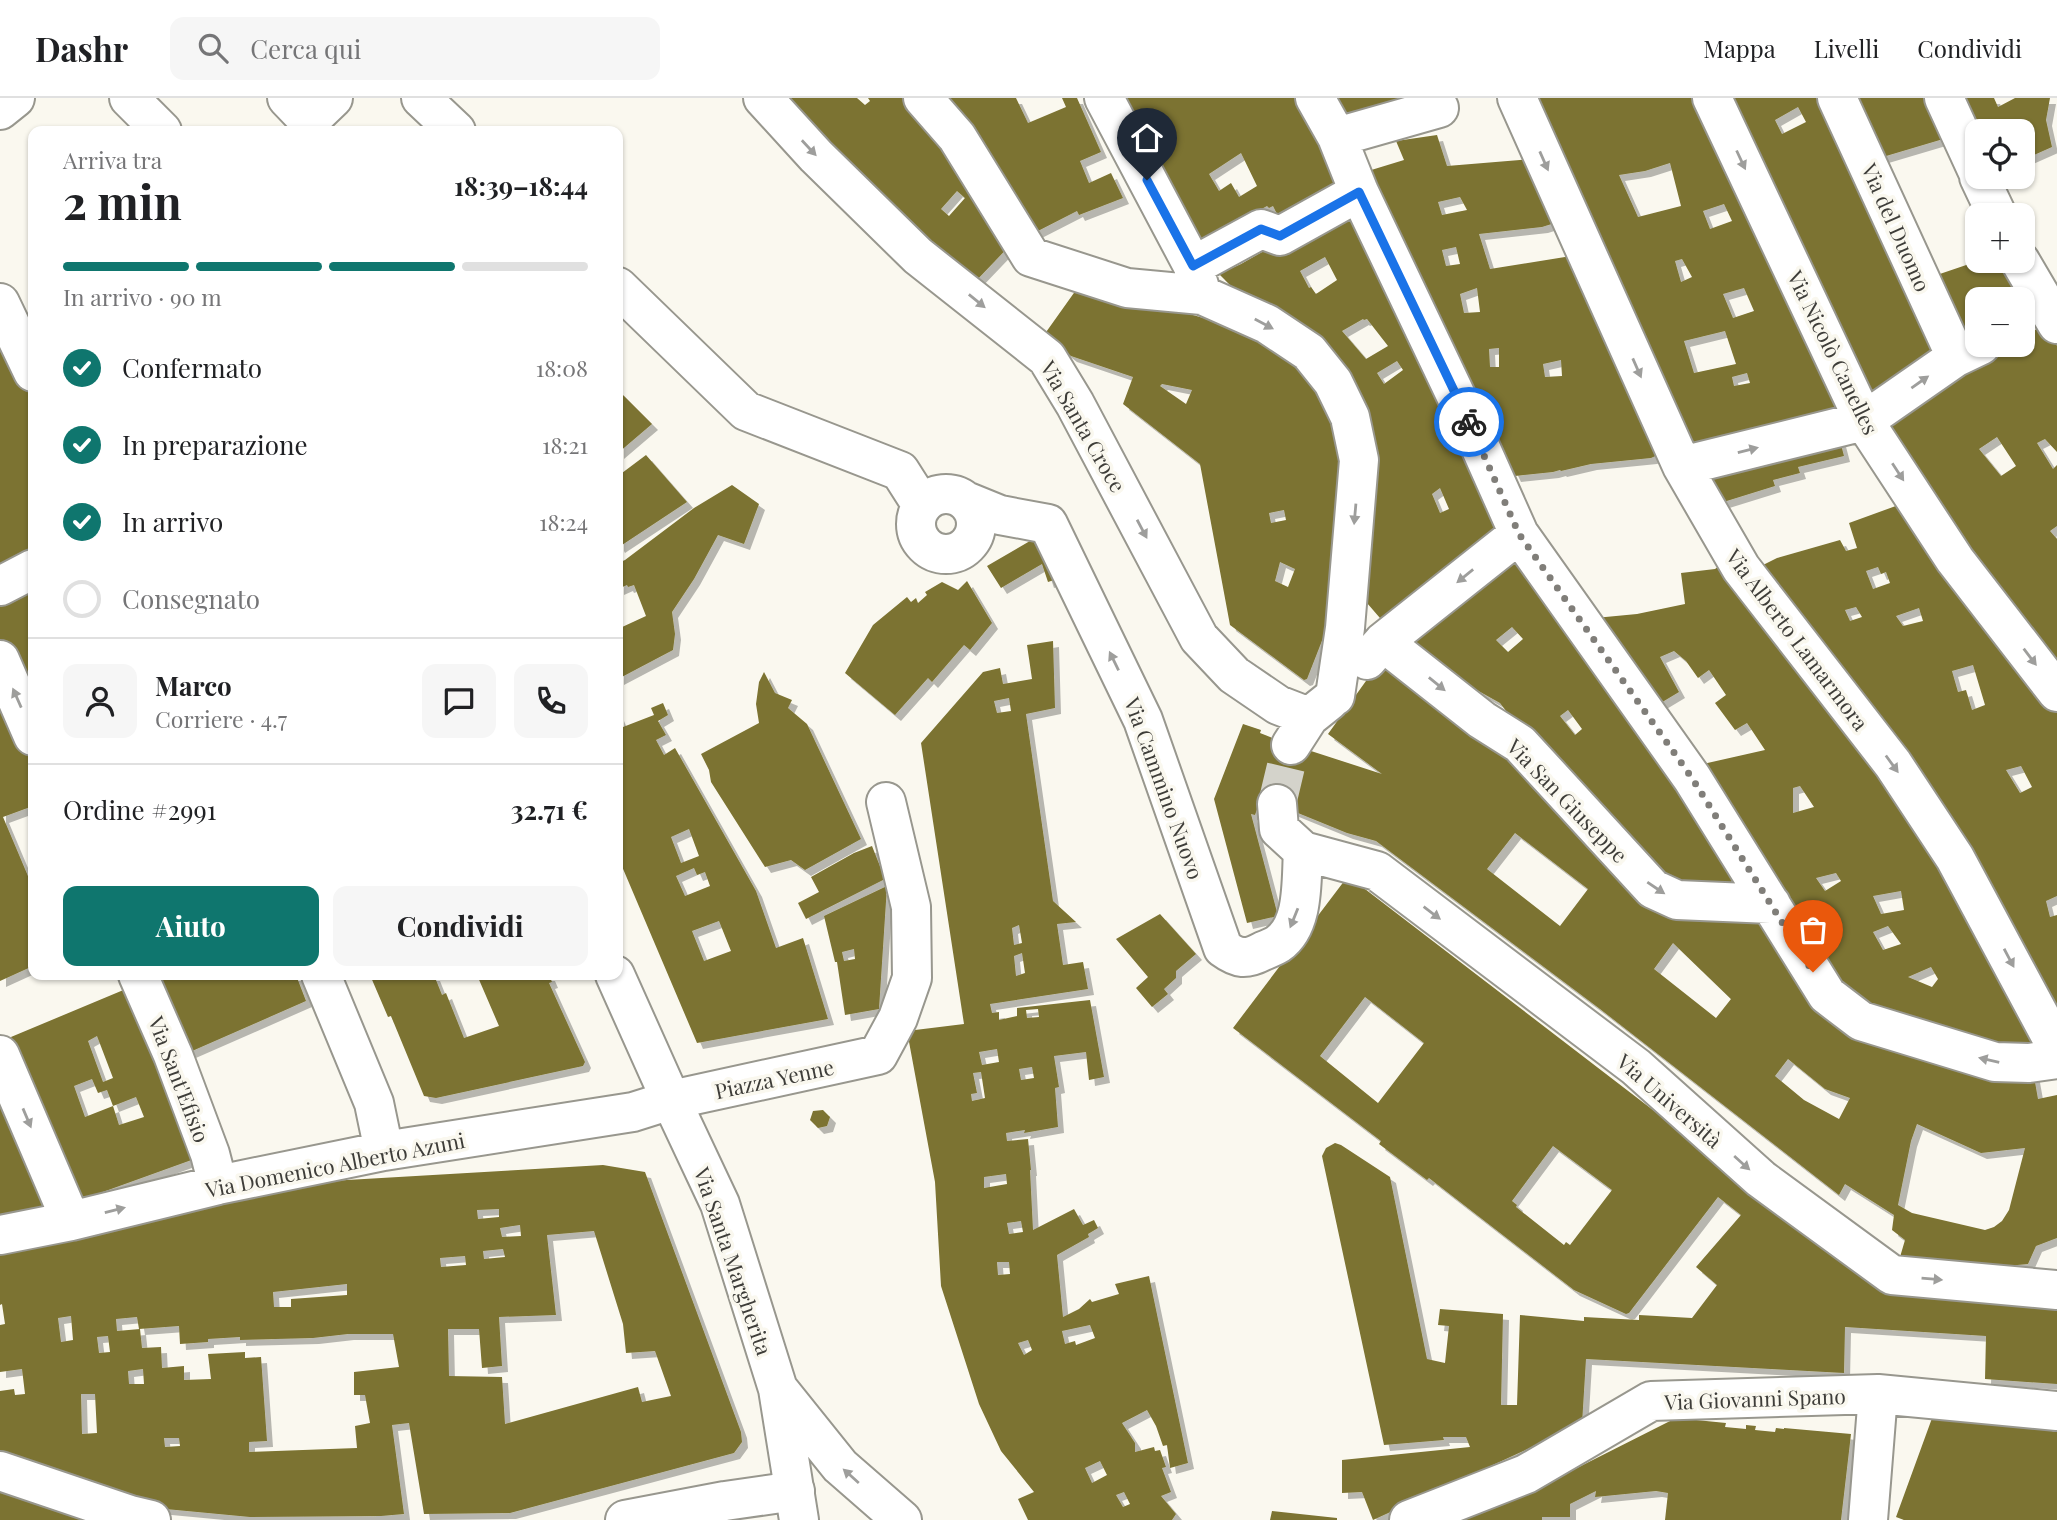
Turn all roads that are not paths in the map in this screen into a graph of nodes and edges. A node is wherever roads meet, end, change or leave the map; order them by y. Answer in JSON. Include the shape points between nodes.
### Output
{"nodes":[{"id":1,"x":15,"y":98,"type":"edge"},
{"id":2,"x":129,"y":98,"type":"edge"},
{"id":3,"x":287,"y":98,"type":"edge"},
{"id":4,"x":334,"y":98,"type":"edge"},
{"id":5,"x":421,"y":98,"type":"edge"},
{"id":6,"x":763,"y":98,"type":"edge"},
{"id":7,"x":923,"y":98,"type":"edge"},
{"id":8,"x":1104,"y":98,"type":"edge"},
{"id":9,"x":1315,"y":98,"type":"edge"},
{"id":10,"x":1517,"y":98,"type":"edge"},
{"id":11,"x":1712,"y":98,"type":"edge"},
{"id":12,"x":1838,"y":98,"type":"edge"},
{"id":13,"x":1944,"y":98,"type":"edge"},
{"id":14,"x":1438,"y":108,"type":"dead end"},
{"id":15,"x":0,"y":110,"type":"edge"},
{"id":16,"x":157,"y":126,"type":"edge"},
{"id":17,"x":451,"y":126,"type":"edge"},
{"id":18,"x":1337,"y":137,"type":"junction"},
{"id":19,"x":1965,"y":146,"type":"edge"},
{"id":20,"x":1359,"y":192,"type":"junction"},
{"id":21,"x":2025,"y":273,"type":"edge"},
{"id":22,"x":1198,"y":281,"type":"junction"},
{"id":23,"x":623,"y":292,"type":"edge"},
{"id":24,"x":0,"y":303,"type":"edge"},
{"id":25,"x":2043,"y":321,"type":"edge"},
{"id":26,"x":1965,"y":345,"type":"edge"},
{"id":27,"x":1965,"y":353,"type":"edge"},
{"id":28,"x":28,"y":362,"type":"edge"},
{"id":29,"x":1864,"y":421,"type":"junction"},
{"id":30,"x":1682,"y":466,"type":"junction"},
{"id":31,"x":968,"y":502,"type":"junction"},
{"id":32,"x":921,"y":504,"type":"junction"},
{"id":33,"x":1519,"y":534,"type":"junction"},
{"id":34,"x":28,"y":572,"type":"edge"},
{"id":35,"x":0,"y":586,"type":"edge"},
{"id":36,"x":1384,"y":642,"type":"junction"},
{"id":37,"x":0,"y":660,"type":"edge"},
{"id":38,"x":2057,"y":692,"type":"edge"},
{"id":39,"x":1312,"y":719,"type":"junction"},
{"id":40,"x":28,"y":724,"type":"edge"},
{"id":41,"x":886,"y":802,"type":"dead end"},
{"id":42,"x":1277,"y":804,"type":"tunnel mouth"},
{"id":43,"x":1303,"y":851,"type":"junction"},
{"id":44,"x":1771,"y":904,"type":"junction"},
{"id":45,"x":140,"y":980,"type":"edge"},
{"id":46,"x":323,"y":980,"type":"edge"},
{"id":47,"x":617,"y":980,"type":"edge"},
{"id":48,"x":2057,"y":1048,"type":"edge"},
{"id":49,"x":0,"y":1055,"type":"edge"},
{"id":50,"x":2057,"y":1059,"type":"edge"},
{"id":51,"x":671,"y":1100,"type":"junction"},
{"id":52,"x":384,"y":1151,"type":"junction"},
{"id":53,"x":218,"y":1185,"type":"junction"},
{"id":54,"x":71,"y":1221,"type":"junction"},
{"id":55,"x":0,"y":1235,"type":"edge"},
{"id":56,"x":2057,"y":1290,"type":"edge"},
{"id":57,"x":778,"y":1389,"type":"junction"},
{"id":58,"x":1878,"y":1394,"type":"junction"},
{"id":59,"x":2057,"y":1411,"type":"edge"},
{"id":60,"x":0,"y":1471,"type":"edge"},
{"id":61,"x":797,"y":1506,"type":"edge"},
{"id":62,"x":151,"y":1520,"type":"edge"},
{"id":63,"x":625,"y":1520,"type":"edge"},
{"id":64,"x":902,"y":1520,"type":"edge"},
{"id":65,"x":1409,"y":1520,"type":"edge"},
{"id":66,"x":1868,"y":1520,"type":"edge"}],
"edges":[{"from":1,"to":15,"type":"street"},
{"from":2,"to":16,"type":"street"},
{"from":3,"to":4,"type":"street","via":[[309,121]]},
{"from":5,"to":17,"type":"street"},
{"from":6,"to":39,"type":"street","name":"Via Santa Croce","one_way":true,"via":[[918,256],[1047,358],[1199,638],[1234,676],[1278,705]]},
{"from":7,"to":22,"type":"street","via":[[957,137],[1031,257],[1127,288]]},
{"from":8,"to":22,"type":"street"},
{"from":9,"to":18,"type":"street"},
{"from":10,"to":30,"type":"street","name":"Via Alberto Lamarmora","one_way":true},
{"from":11,"to":29,"type":"street","name":"Via Nicolò Canelles","one_way":true},
{"from":12,"to":26,"type":"street","name":"Via del Duomo"},
{"from":13,"to":19,"type":"street"},
{"from":14,"to":18,"type":"street"},
{"from":18,"to":20,"type":"street"},
{"from":20,"to":22,"type":"street","via":[[1280,236],[1261,229]]},
{"from":20,"to":33,"type":"street"},
{"from":21,"to":25,"type":"street"},
{"from":22,"to":39,"type":"street","one_way":true,"via":[[1308,352],[1333,382],[1350,417],[1359,460],[1345,628]]},
{"from":23,"to":32,"type":"street","via":[[746,411],[900,471]]},
{"from":24,"to":28,"type":"street"},
{"from":29,"to":27,"type":"street","one_way":true},
{"from":30,"to":29,"type":"street","one_way":true},
{"from":29,"to":38,"type":"street","name":"Via Nicolò Canelles","one_way":true,"via":[[1955,560]]},
{"from":30,"to":48,"type":"street","name":"Via Alberto Lamarmora","one_way":true,"via":[[1741,568],[1893,764],[1955,858]]},
{"from":31,"to":32,"type":"street","name":"Via Cammino Nuovo","via":[[944,494]]},
{"from":31,"to":32,"type":"street","via":[[975,514],[972,540],[948,555],[934,553],[915,531]]},
{"from":43,"to":31,"type":"street","name":"Via Cammino Nuovo","one_way":true,"via":[[1299,906],[1292,926],[1279,943],[1253,956],[1235,957],[1223,948],[1143,720],[1048,524],[1000,515]]},
{"from":33,"to":36,"type":"street","one_way":true},
{"from":33,"to":44,"type":"street","via":[[1692,778]]},
{"from":34,"to":35,"type":"street"},
{"from":36,"to":39,"type":"street"},
{"from":36,"to":44,"type":"street","name":"Via San Giuseppe","one_way":true,"via":[[1482,720],[1520,744],[1653,889],[1677,900]]},
{"from":40,"to":37,"type":"street","one_way":true},
{"from":41,"to":51,"type":"street","name":"Piazza Yenne","via":[[911,907],[912,978],[878,1055]]},
{"from":42,"to":43,"type":"street","via":[[1279,829]]},
{"from":43,"to":56,"type":"street","name":"Via Università","one_way":true,"via":[[1377,871],[1636,1067],[1761,1179],[1892,1275]]},
{"from":50,"to":44,"type":"street","one_way":true,"via":[[1995,1062],[1861,1021],[1827,995]]},
{"from":45,"to":53,"type":"street","name":"Via Sant'Efisio","via":[[173,1055]]},
{"from":46,"to":52,"type":"street","via":[[374,1103]]},
{"from":47,"to":51,"type":"street","name":"Via Santa Margherita"},
{"from":49,"to":54,"type":"street","one_way":true},
{"from":51,"to":52,"type":"street","name":"Via Domenico Alberto Azuni","via":[[633,1112]]},
{"from":51,"to":57,"type":"street","name":"Via Santa Margherita","via":[[720,1204]]},
{"from":52,"to":53,"type":"street","name":"Via Domenico Alberto Azuni"},
{"from":54,"to":53,"type":"street","name":"Via Domenico Alberto Azuni","one_way":true},
{"from":54,"to":55,"type":"street","name":"Via Domenico Alberto Azuni"},
{"from":57,"to":61,"type":"street","name":"Via Santa Margherita"},
{"from":64,"to":57,"type":"street","one_way":true,"via":[[840,1466]]},
{"from":58,"to":59,"type":"street","name":"Via Giovanni Spano"},
{"from":58,"to":65,"type":"street","name":"Via Giovanni Spano","via":[[1651,1401],[1526,1474]]},
{"from":58,"to":66,"type":"street","name":"Via Giovanni Spano"},
{"from":60,"to":62,"type":"street"},
{"from":61,"to":63,"type":"street","via":[[725,1501]]}]}
